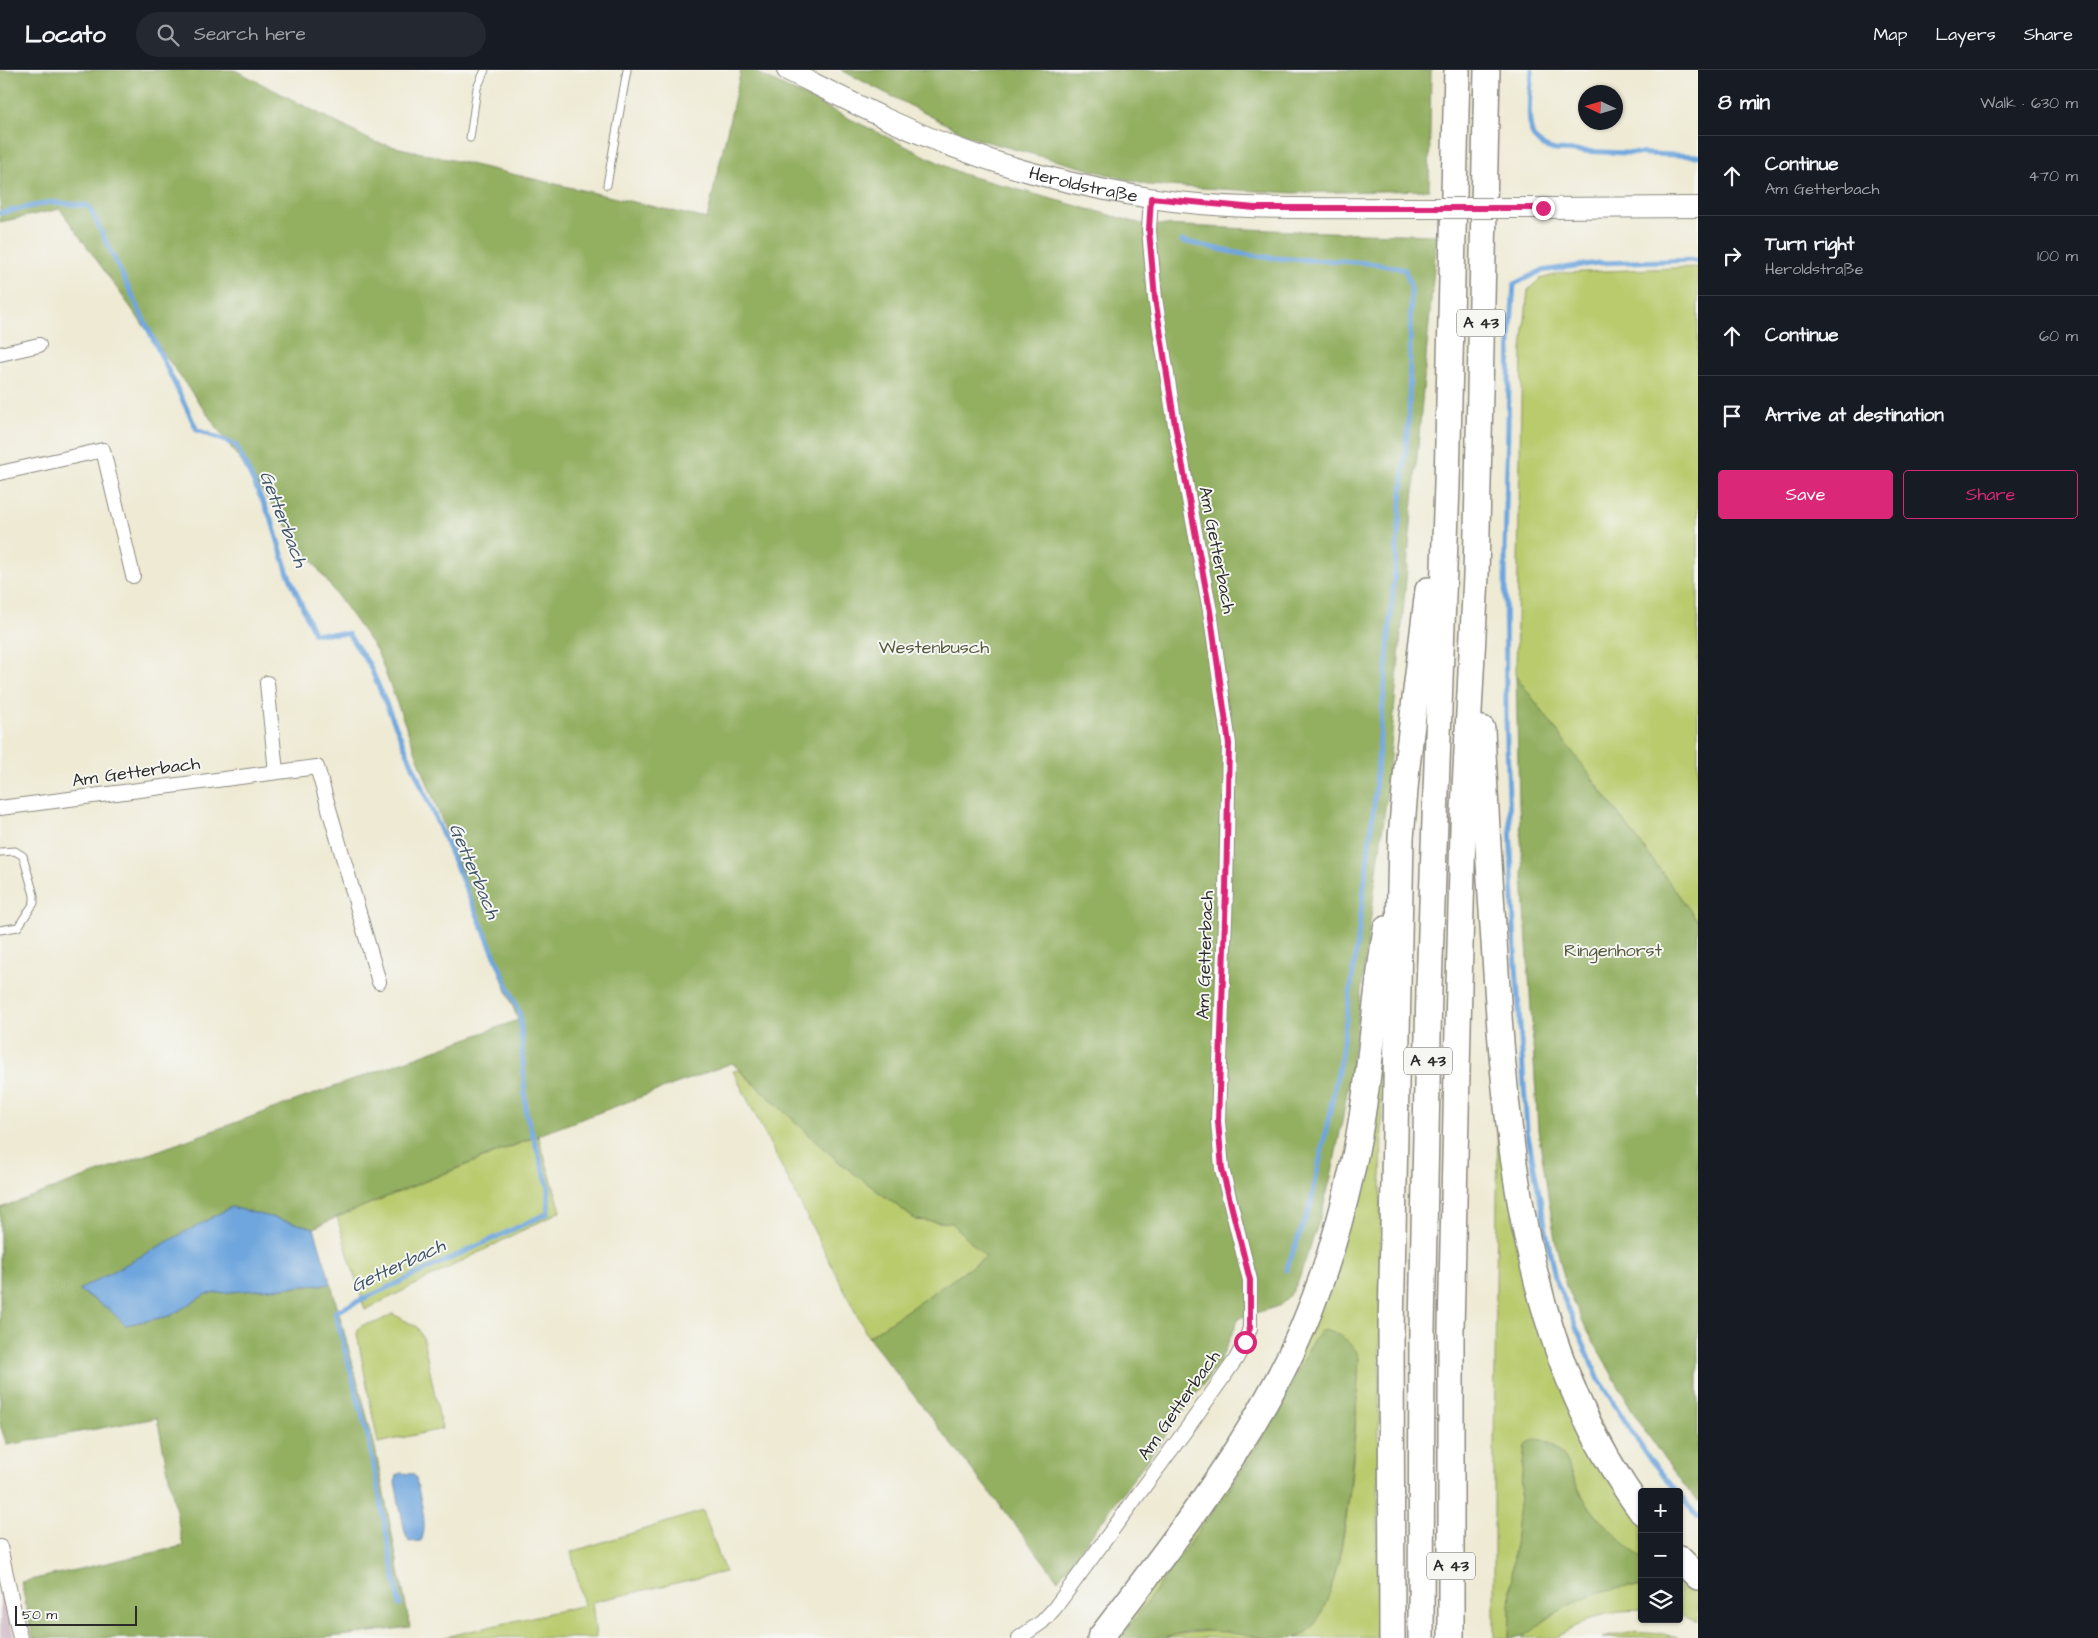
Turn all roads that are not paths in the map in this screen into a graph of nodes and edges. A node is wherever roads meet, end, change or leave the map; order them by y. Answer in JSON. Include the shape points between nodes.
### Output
{"nodes":[{"id":1,"x":485,"y":70,"type":"edge"},
{"id":2,"x":627,"y":70,"type":"edge"},
{"id":3,"x":787,"y":70,"type":"edge"},
{"id":4,"x":1457,"y":70,"type":"edge"},
{"id":5,"x":1487,"y":70,"type":"edge"},
{"id":6,"x":470,"y":138,"type":"dead end"},
{"id":7,"x":607,"y":185,"type":"dead end"},
{"id":8,"x":1151,"y":198,"type":"junction"},
{"id":9,"x":1698,"y":207,"type":"edge"},
{"id":10,"x":38,"y":345,"type":"dead end"},
{"id":11,"x":0,"y":354,"type":"edge"},
{"id":12,"x":0,"y":473,"type":"edge"},
{"id":13,"x":1447,"y":484,"type":"junction"},
{"id":14,"x":133,"y":576,"type":"dead end"},
{"id":15,"x":1476,"y":576,"type":"junction"},
{"id":16,"x":267,"y":683,"type":"dead end"},
{"id":17,"x":276,"y":772,"type":"junction"},
{"id":18,"x":0,"y":808,"type":"edge"},
{"id":19,"x":1402,"y":838,"type":"junction"},
{"id":20,"x":0,"y":852,"type":"edge"},
{"id":21,"x":0,"y":930,"type":"edge"},
{"id":22,"x":379,"y":982,"type":"dead end"},
{"id":23,"x":1638,"y":1506,"type":"edge"},
{"id":24,"x":0,"y":1547,"type":"edge"},
{"id":25,"x":1683,"y":1562,"type":"edge"},
{"id":26,"x":1698,"y":1577,"type":"edge"},
{"id":27,"x":20,"y":1638,"type":"edge"},
{"id":28,"x":1019,"y":1638,"type":"edge"},
{"id":29,"x":1100,"y":1638,"type":"edge"},
{"id":30,"x":1392,"y":1638,"type":"edge"},
{"id":31,"x":1421,"y":1638,"type":"edge"},
{"id":32,"x":1451,"y":1638,"type":"edge"}],
"edges":[{"from":1,"to":6,"type":"lane","via":[[477,88]]},
{"from":2,"to":7,"type":"lane"},
{"from":3,"to":8,"type":"main road","name":"Heroldstraße","via":[[883,118],[970,154],[1060,180]]},
{"from":4,"to":13,"type":"highway","number":"A 43"},
{"from":5,"to":15,"type":"highway","number":"A 43"},
{"from":8,"to":9,"type":"main road","name":"Heroldstraße","bridge":true,"via":[[1255,208]]},
{"from":8,"to":28,"type":"street","name":"Am Getterbach","via":[[1149,230],[1155,298],[1210,611],[1229,744],[1218,1121],[1222,1169],[1250,1280],[1250,1328],[1236,1358],[1194,1419],[1054,1609]]},
{"from":10,"to":11,"type":"street"},
{"from":12,"to":14,"type":"street","via":[[102,450]]},
{"from":13,"to":19,"type":"highway","via":[[1418,670]]},
{"from":13,"to":31,"type":"highway","number":"A 43","via":[[1429,988],[1422,1349]]},
{"from":15,"to":23,"type":"highway","via":[[1500,1029],[1508,1120],[1522,1209],[1541,1298],[1574,1392],[1602,1451]]},
{"from":15,"to":32,"type":"highway","number":"A 43","via":[[1463,828],[1459,986],[1451,1338]]},
{"from":16,"to":17,"type":"street"},
{"from":17,"to":18,"type":"street","name":"Am Getterbach"},
{"from":17,"to":22,"type":"street","name":"Am Getterbach","via":[[317,768]]},
{"from":19,"to":29,"type":"highway","via":[[1384,941],[1369,1074],[1353,1168],[1331,1249],[1306,1319],[1277,1382],[1232,1458],[1189,1521]]},
{"from":19,"to":30,"type":"highway","via":[[1392,1330]]},
{"from":20,"to":21,"type":"lane","via":[[15,851],[23,856],[34,903],[18,927]]},
{"from":24,"to":27,"type":"street"},
{"from":25,"to":26,"type":"highway"}]}
